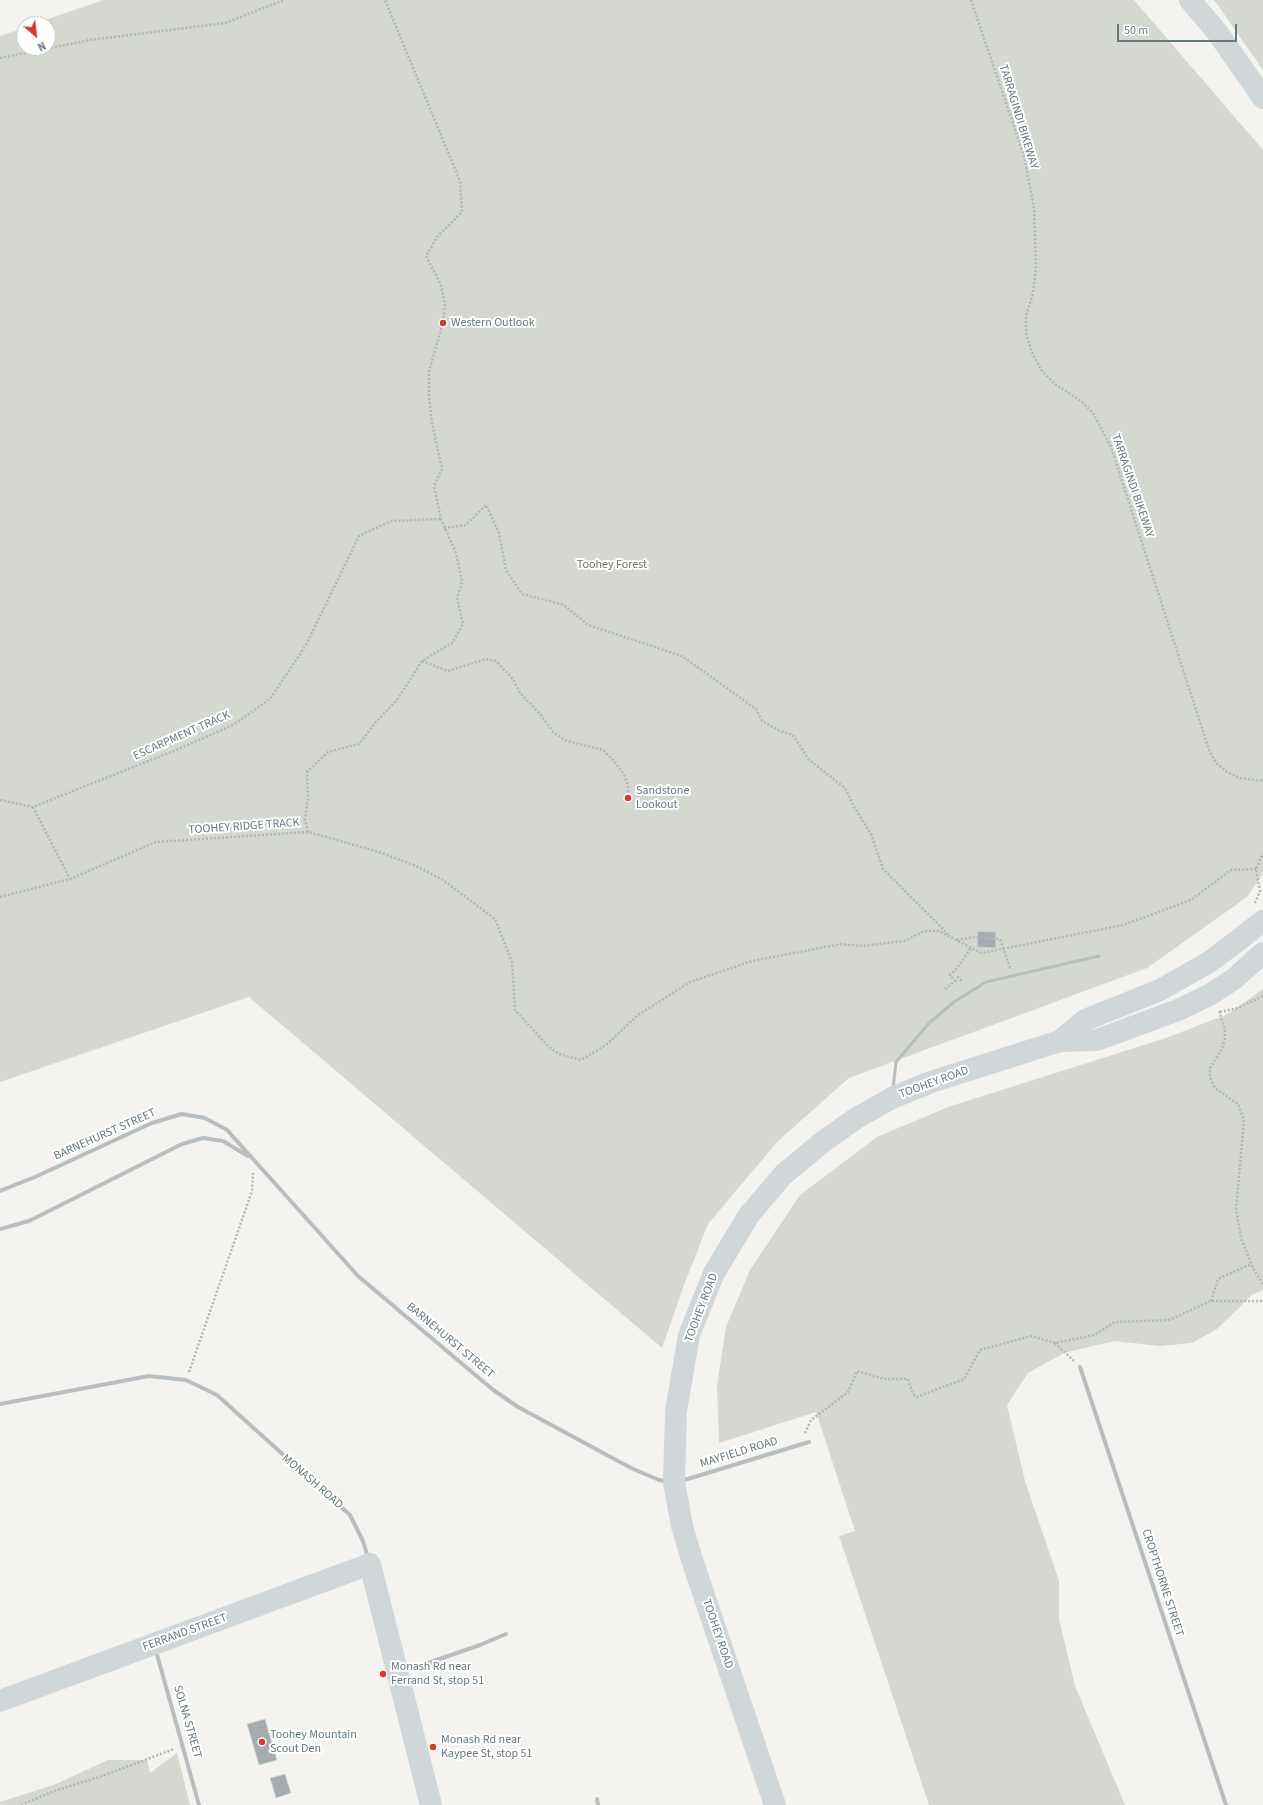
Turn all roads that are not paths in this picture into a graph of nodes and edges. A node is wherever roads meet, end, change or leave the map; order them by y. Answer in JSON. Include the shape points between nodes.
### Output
{"nodes":[{"id":1,"x":1190,"y":0,"type":"edge"},
{"id":2,"x":1263,"y":98,"type":"edge"},
{"id":3,"x":1259,"y":913,"type":"edge"},
{"id":4,"x":1263,"y":953,"type":"edge"},
{"id":5,"x":1099,"y":956,"type":"dead end"},
{"id":6,"x":1060,"y":1040,"type":"junction"},
{"id":7,"x":892,"y":1098,"type":"junction"},
{"id":8,"x":254,"y":1159,"type":"junction"},
{"id":9,"x":0,"y":1190,"type":"edge"},
{"id":10,"x":0,"y":1229,"type":"edge"},
{"id":11,"x":1080,"y":1367,"type":"road end"},
{"id":12,"x":0,"y":1404,"type":"edge"},
{"id":13,"x":809,"y":1442,"type":"dead end"},
{"id":14,"x":674,"y":1482,"type":"junction"},
{"id":15,"x":370,"y":1564,"type":"junction"},
{"id":16,"x":506,"y":1634,"type":"dead end"},
{"id":17,"x":155,"y":1645,"type":"junction"},
{"id":18,"x":399,"y":1674,"type":"junction"},
{"id":19,"x":0,"y":1701,"type":"edge"},
{"id":20,"x":597,"y":1799,"type":"dead end"},
{"id":21,"x":199,"y":1805,"type":"edge"},
{"id":22,"x":431,"y":1805,"type":"edge"},
{"id":23,"x":598,"y":1805,"type":"edge"},
{"id":24,"x":774,"y":1805,"type":"edge"},
{"id":25,"x":1226,"y":1805,"type":"edge"}],
"edges":[{"from":1,"to":2,"type":"main road","via":[[1217,32]]},
{"from":3,"to":6,"type":"main road","name":"TOOHEY ROAD","via":[[1210,961],[1160,990],[1085,1020]]},
{"from":4,"to":6,"type":"main road","name":"TOOHEY ROAD","via":[[1234,979],[1178,1010],[1097,1040]]},
{"from":5,"to":7,"type":"lane","via":[[986,982],[954,1002],[929,1023],[896,1062]]},
{"from":6,"to":7,"type":"main road","name":"TOOHEY ROAD","via":[[931,1082]]},
{"from":7,"to":14,"type":"main road","name":"TOOHEY ROAD","via":[[855,1119],[783,1175],[749,1215],[714,1273],[689,1335],[676,1411]]},
{"from":8,"to":9,"type":"street","name":"BARNEHURST STREET","via":[[227,1130],[205,1118],[182,1114],[152,1124],[35,1177]]},
{"from":8,"to":10,"type":"street","name":"BARNEHURST STREET","via":[[224,1141],[203,1138],[182,1144],[28,1221]]},
{"from":8,"to":14,"type":"street","name":"BARNEHURST STREET","via":[[358,1276],[492,1389],[518,1407],[631,1468],[658,1480]]},
{"from":11,"to":25,"type":"street","name":"CROPTHORNE STREET"},
{"from":12,"to":15,"type":"street","name":"MONASH ROAD","via":[[149,1376],[186,1380],[217,1396],[350,1515],[363,1541]]},
{"from":13,"to":14,"type":"street","name":"MAYFIELD ROAD"},
{"from":14,"to":24,"type":"main road","name":"TOOHEY ROAD","via":[[690,1553]]},
{"from":15,"to":17,"type":"main road","name":"FERRAND STREET"},
{"from":15,"to":18,"type":"main road","name":"MONASH ROAD"},
{"from":16,"to":18,"type":"street"},
{"from":17,"to":19,"type":"main road","name":"FERRAND STREET"},
{"from":17,"to":21,"type":"street","name":"SOLNA STREET"},
{"from":18,"to":22,"type":"main road","name":"MONASH ROAD"},
{"from":20,"to":23,"type":"street"}]}
